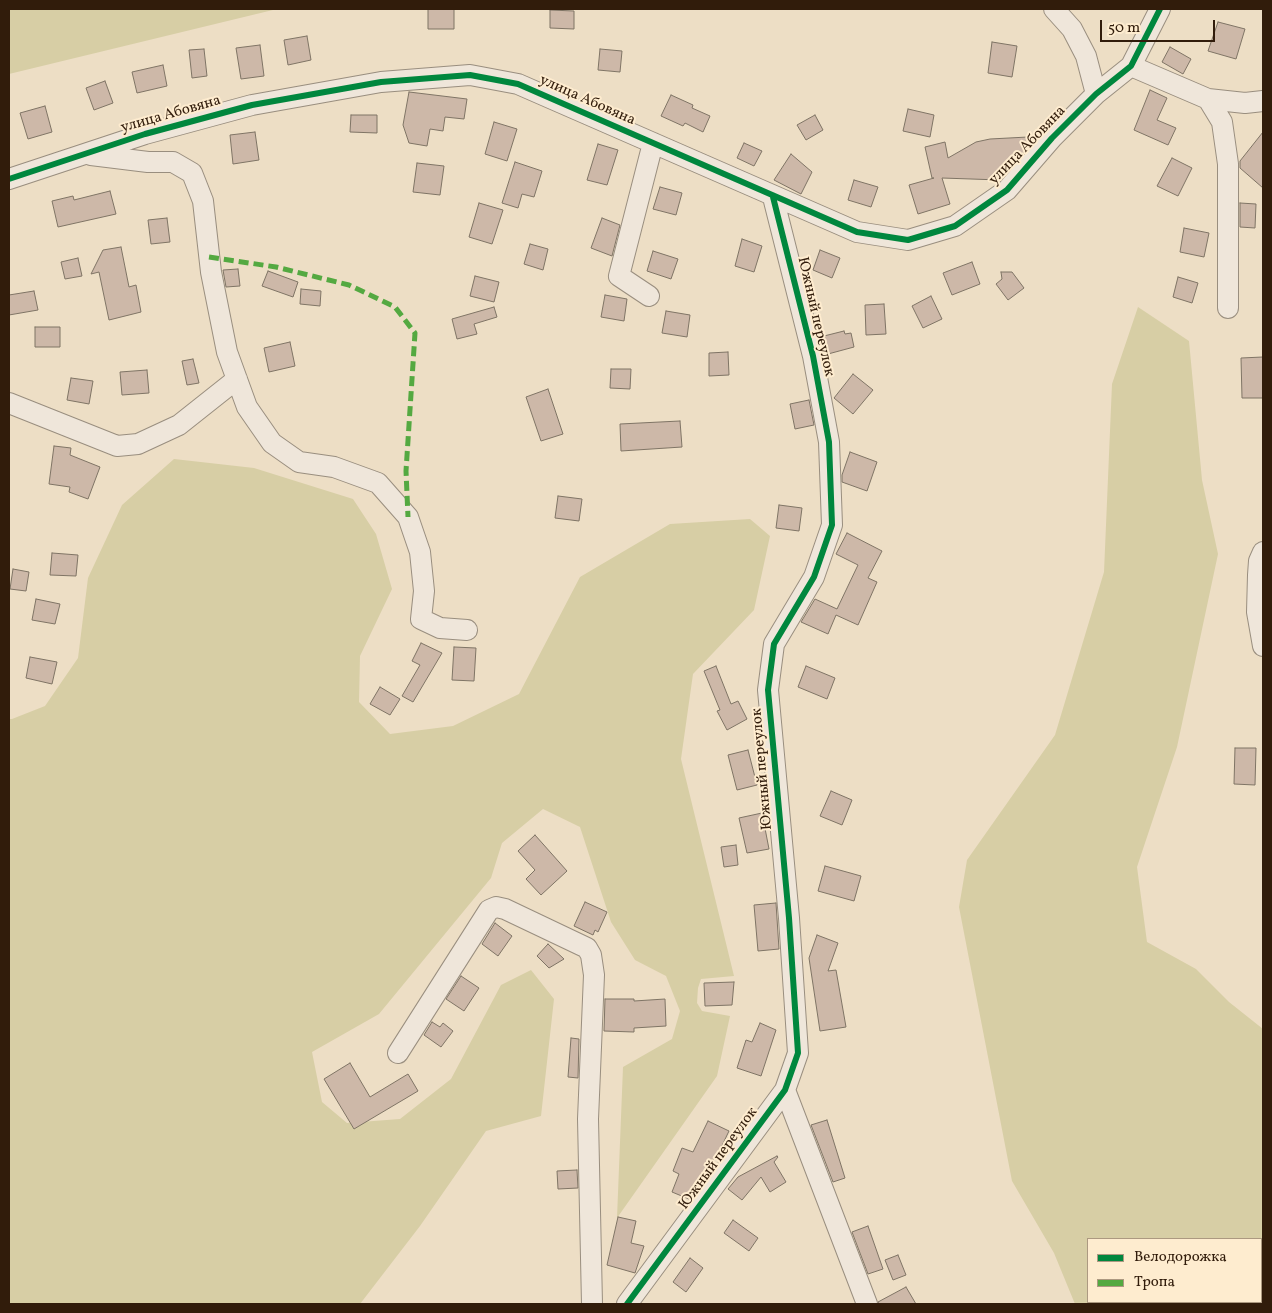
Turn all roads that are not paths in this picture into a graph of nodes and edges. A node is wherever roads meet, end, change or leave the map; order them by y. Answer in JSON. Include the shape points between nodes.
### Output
{"nodes":[{"id":1,"x":1054,"y":9,"type":"edge"},
{"id":2,"x":1160,"y":9,"type":"edge"},
{"id":3,"x":1131,"y":66,"type":"junction"},
{"id":4,"x":1096,"y":94,"type":"junction"},
{"id":5,"x":1208,"y":99,"type":"junction"},
{"id":6,"x":1263,"y":102,"type":"edge"},
{"id":7,"x":652,"y":143,"type":"junction"},
{"id":8,"x":84,"y":154,"type":"junction"},
{"id":9,"x":9,"y":178,"type":"edge"},
{"id":10,"x":773,"y":197,"type":"junction"},
{"id":11,"x":649,"y":296,"type":"dead end"},
{"id":12,"x":1228,"y":308,"type":"dead end"},
{"id":13,"x":237,"y":379,"type":"junction"},
{"id":14,"x":9,"y":403,"type":"edge"},
{"id":15,"x":1263,"y":552,"type":"edge"},
{"id":16,"x":467,"y":630,"type":"dead end"},
{"id":17,"x":1263,"y":646,"type":"edge"},
{"id":18,"x":398,"y":1054,"type":"dead end"},
{"id":19,"x":785,"y":1090,"type":"junction"},
{"id":20,"x":592,"y":1304,"type":"edge"},
{"id":21,"x":627,"y":1304,"type":"edge"},
{"id":22,"x":867,"y":1304,"type":"edge"}],
"edges":[{"from":1,"to":4,"type":"street","via":[[1072,29],[1086,56]]},
{"from":2,"to":3,"type":"street"},
{"from":3,"to":4,"type":"street","name":"улица Абовяна"},
{"from":3,"to":5,"type":"street"},
{"from":4,"to":10,"type":"street","name":"улица Абовяна","via":[[1007,190],[955,226],[908,240],[857,232]]},
{"from":5,"to":6,"type":"street"},
{"from":5,"to":12,"type":"street","via":[[1222,122],[1228,164]]},
{"from":7,"to":8,"type":"street","name":"улица Абовяна","via":[[518,84],[470,75],[381,82],[252,105]]},
{"from":7,"to":10,"type":"street","name":"улица Абовяна"},
{"from":7,"to":11,"type":"street","via":[[619,276]]},
{"from":8,"to":9,"type":"street","name":"улица Абовяна"},
{"from":8,"to":13,"type":"street","via":[[173,162],[192,173],[203,201],[211,272],[227,352]]},
{"from":10,"to":19,"type":"street","name":"Южный переулок","via":[[813,356],[829,442],[832,524],[814,577],[774,644],[768,690],[799,1034],[798,1053]]},
{"from":13,"to":14,"type":"street","via":[[179,425],[138,444],[117,446]]},
{"from":13,"to":16,"type":"street","via":[[247,407],[272,443],[299,462],[334,468],[378,483],[408,517],[420,552],[424,591],[421,619],[440,628]]},
{"from":15,"to":17,"type":"street","via":[[1258,568],[1257,612]]},
{"from":18,"to":20,"type":"street","via":[[489,910],[496,907],[505,909],[587,948],[594,975],[588,1119]]},
{"from":19,"to":21,"type":"street","name":"Южный переулок"},
{"from":19,"to":22,"type":"street"}]}
